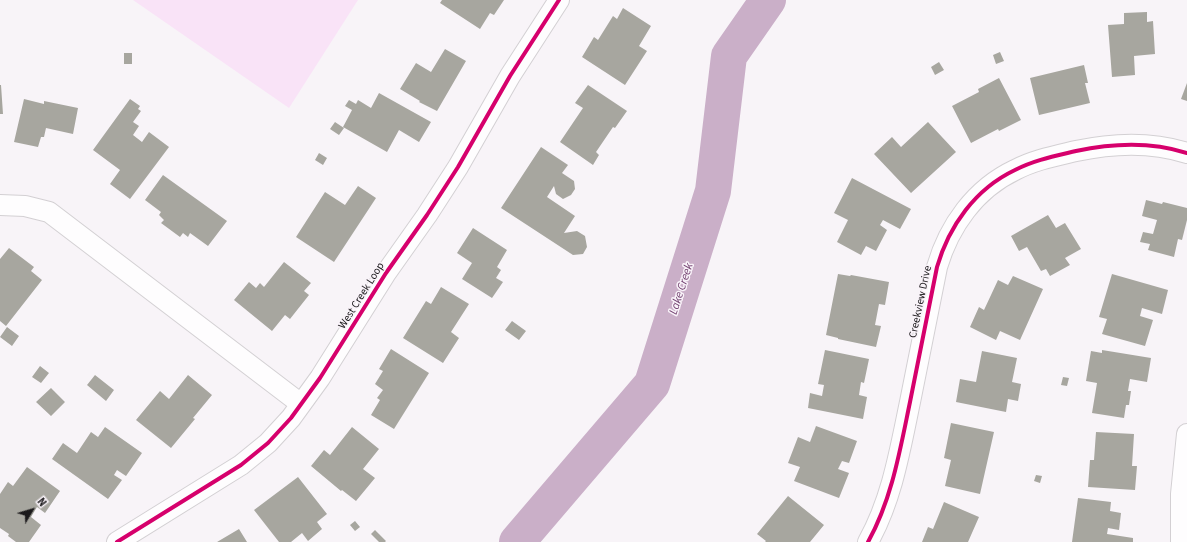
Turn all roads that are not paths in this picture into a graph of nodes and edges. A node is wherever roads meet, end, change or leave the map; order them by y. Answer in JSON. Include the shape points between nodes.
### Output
{"nodes":[{"id":1,"x":559,"y":0,"type":"edge"},
{"id":2,"x":1187,"y":153,"type":"edge"},
{"id":3,"x":0,"y":205,"type":"edge"},
{"id":4,"x":301,"y":404,"type":"junction"},
{"id":5,"x":1187,"y":434,"type":"edge"},
{"id":6,"x":117,"y":542,"type":"edge"},
{"id":7,"x":868,"y":542,"type":"edge"},
{"id":8,"x":1180,"y":542,"type":"edge"}],
"edges":[{"from":1,"to":4,"type":"street","name":"West Creek Loop","via":[[510,76],[458,167]]},
{"from":2,"to":7,"type":"street","name":"Creekview Drive","via":[[1133,144],[1086,149],[1041,159],[1014,170],[989,186],[967,207],[952,229],[939,260],[898,459],[889,493]]},
{"from":3,"to":4,"type":"street","via":[[24,206],[49,212]]},
{"from":4,"to":6,"type":"street","name":"West Creek Loop","via":[[268,443],[241,464]]},
{"from":5,"to":8,"type":"street","via":[[1181,494]]}]}
